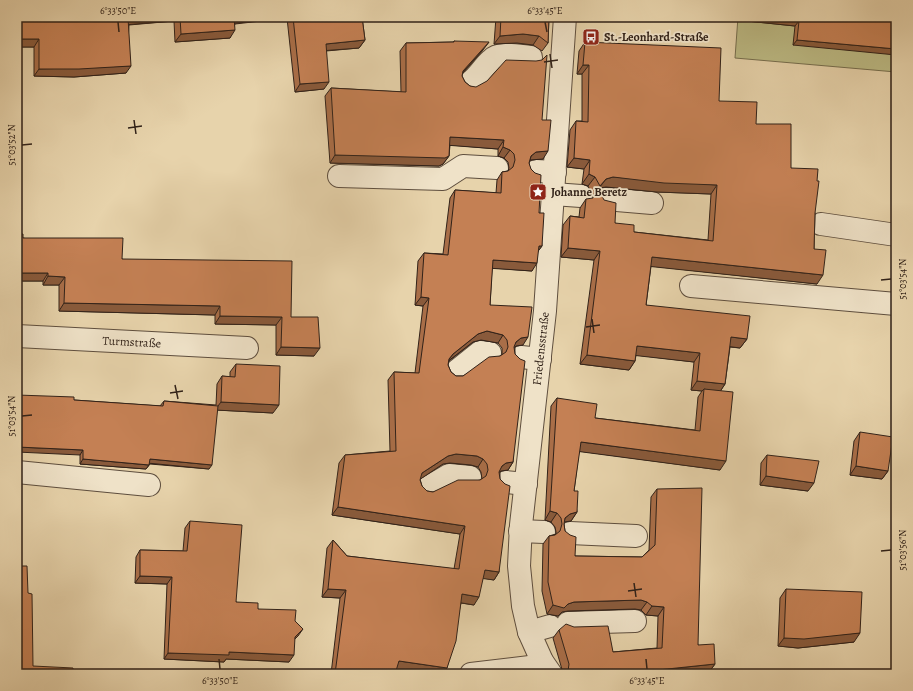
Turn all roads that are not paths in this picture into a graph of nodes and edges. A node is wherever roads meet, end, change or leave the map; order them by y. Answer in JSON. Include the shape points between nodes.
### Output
{"nodes":[{"id":1,"x":564,"y":17,"type":"edge"},
{"id":2,"x":562,"y":58,"type":"junction"},
{"id":3,"x":469,"y":83,"type":"edge"},
{"id":4,"x":497,"y":168,"type":"dead end"},
{"id":5,"x":339,"y":176,"type":"dead end"},
{"id":6,"x":553,"y":194,"type":"junction"},
{"id":7,"x":581,"y":196,"type":"dead end"},
{"id":8,"x":605,"y":198,"type":"edge"},
{"id":9,"x":652,"y":203,"type":"dead end"},
{"id":10,"x":821,"y":224,"type":"dead end"},
{"id":11,"x":896,"y":235,"type":"edge"},
{"id":12,"x":691,"y":286,"type":"dead end"},
{"id":13,"x":896,"y":304,"type":"edge"},
{"id":14,"x":17,"y":336,"type":"edge"},
{"id":15,"x":247,"y":348,"type":"dead end"},
{"id":16,"x":490,"y":353,"type":"dead end"},
{"id":17,"x":455,"y":372,"type":"dead end"},
{"id":18,"x":17,"y":472,"type":"edge"},
{"id":19,"x":470,"y":477,"type":"dead end"},
{"id":20,"x":149,"y":486,"type":"dead end"},
{"id":21,"x":427,"y":488,"type":"dead end"},
{"id":22,"x":520,"y":531,"type":"junction"},
{"id":23,"x":544,"y":532,"type":"dead end"},
{"id":24,"x":570,"y":533,"type":"edge"},
{"id":25,"x":636,"y":536,"type":"dead end"},
{"id":26,"x":635,"y":621,"type":"dead end"},
{"id":27,"x":529,"y":632,"type":"junction"},
{"id":28,"x":547,"y":667,"type":"edge"},
{"id":29,"x":471,"y":674,"type":"edge"}],
"edges":[{"from":1,"to":2,"type":"street","name":"Friedensstraße"},
{"from":2,"to":3,"type":"street","via":[[498,56],[491,59],[479,76]]},
{"from":2,"to":6,"type":"street","name":"Friedensstraße","via":[[546,171]]},
{"from":4,"to":5,"type":"street","via":[[463,166],[443,179]]},
{"from":6,"to":7,"type":"street"},
{"from":6,"to":22,"type":"street","name":"Friedensstraße","via":[[516,483]]},
{"from":8,"to":9,"type":"street"},
{"from":10,"to":11,"type":"street"},
{"from":12,"to":13,"type":"street"},
{"from":14,"to":15,"type":"street","name":"Turmstraße"},
{"from":16,"to":17,"type":"street","via":[[480,352]]},
{"from":18,"to":20,"type":"street"},
{"from":19,"to":21,"type":"street","via":[[449,475]]},
{"from":22,"to":23,"type":"street"},
{"from":22,"to":27,"type":"street","name":"Friedensstraße","via":[[520,587]]},
{"from":24,"to":25,"type":"street"},
{"from":26,"to":27,"type":"street","via":[[559,625]]},
{"from":27,"to":28,"type":"street","name":"Friedensstraße"},
{"from":28,"to":29,"type":"street"}]}
